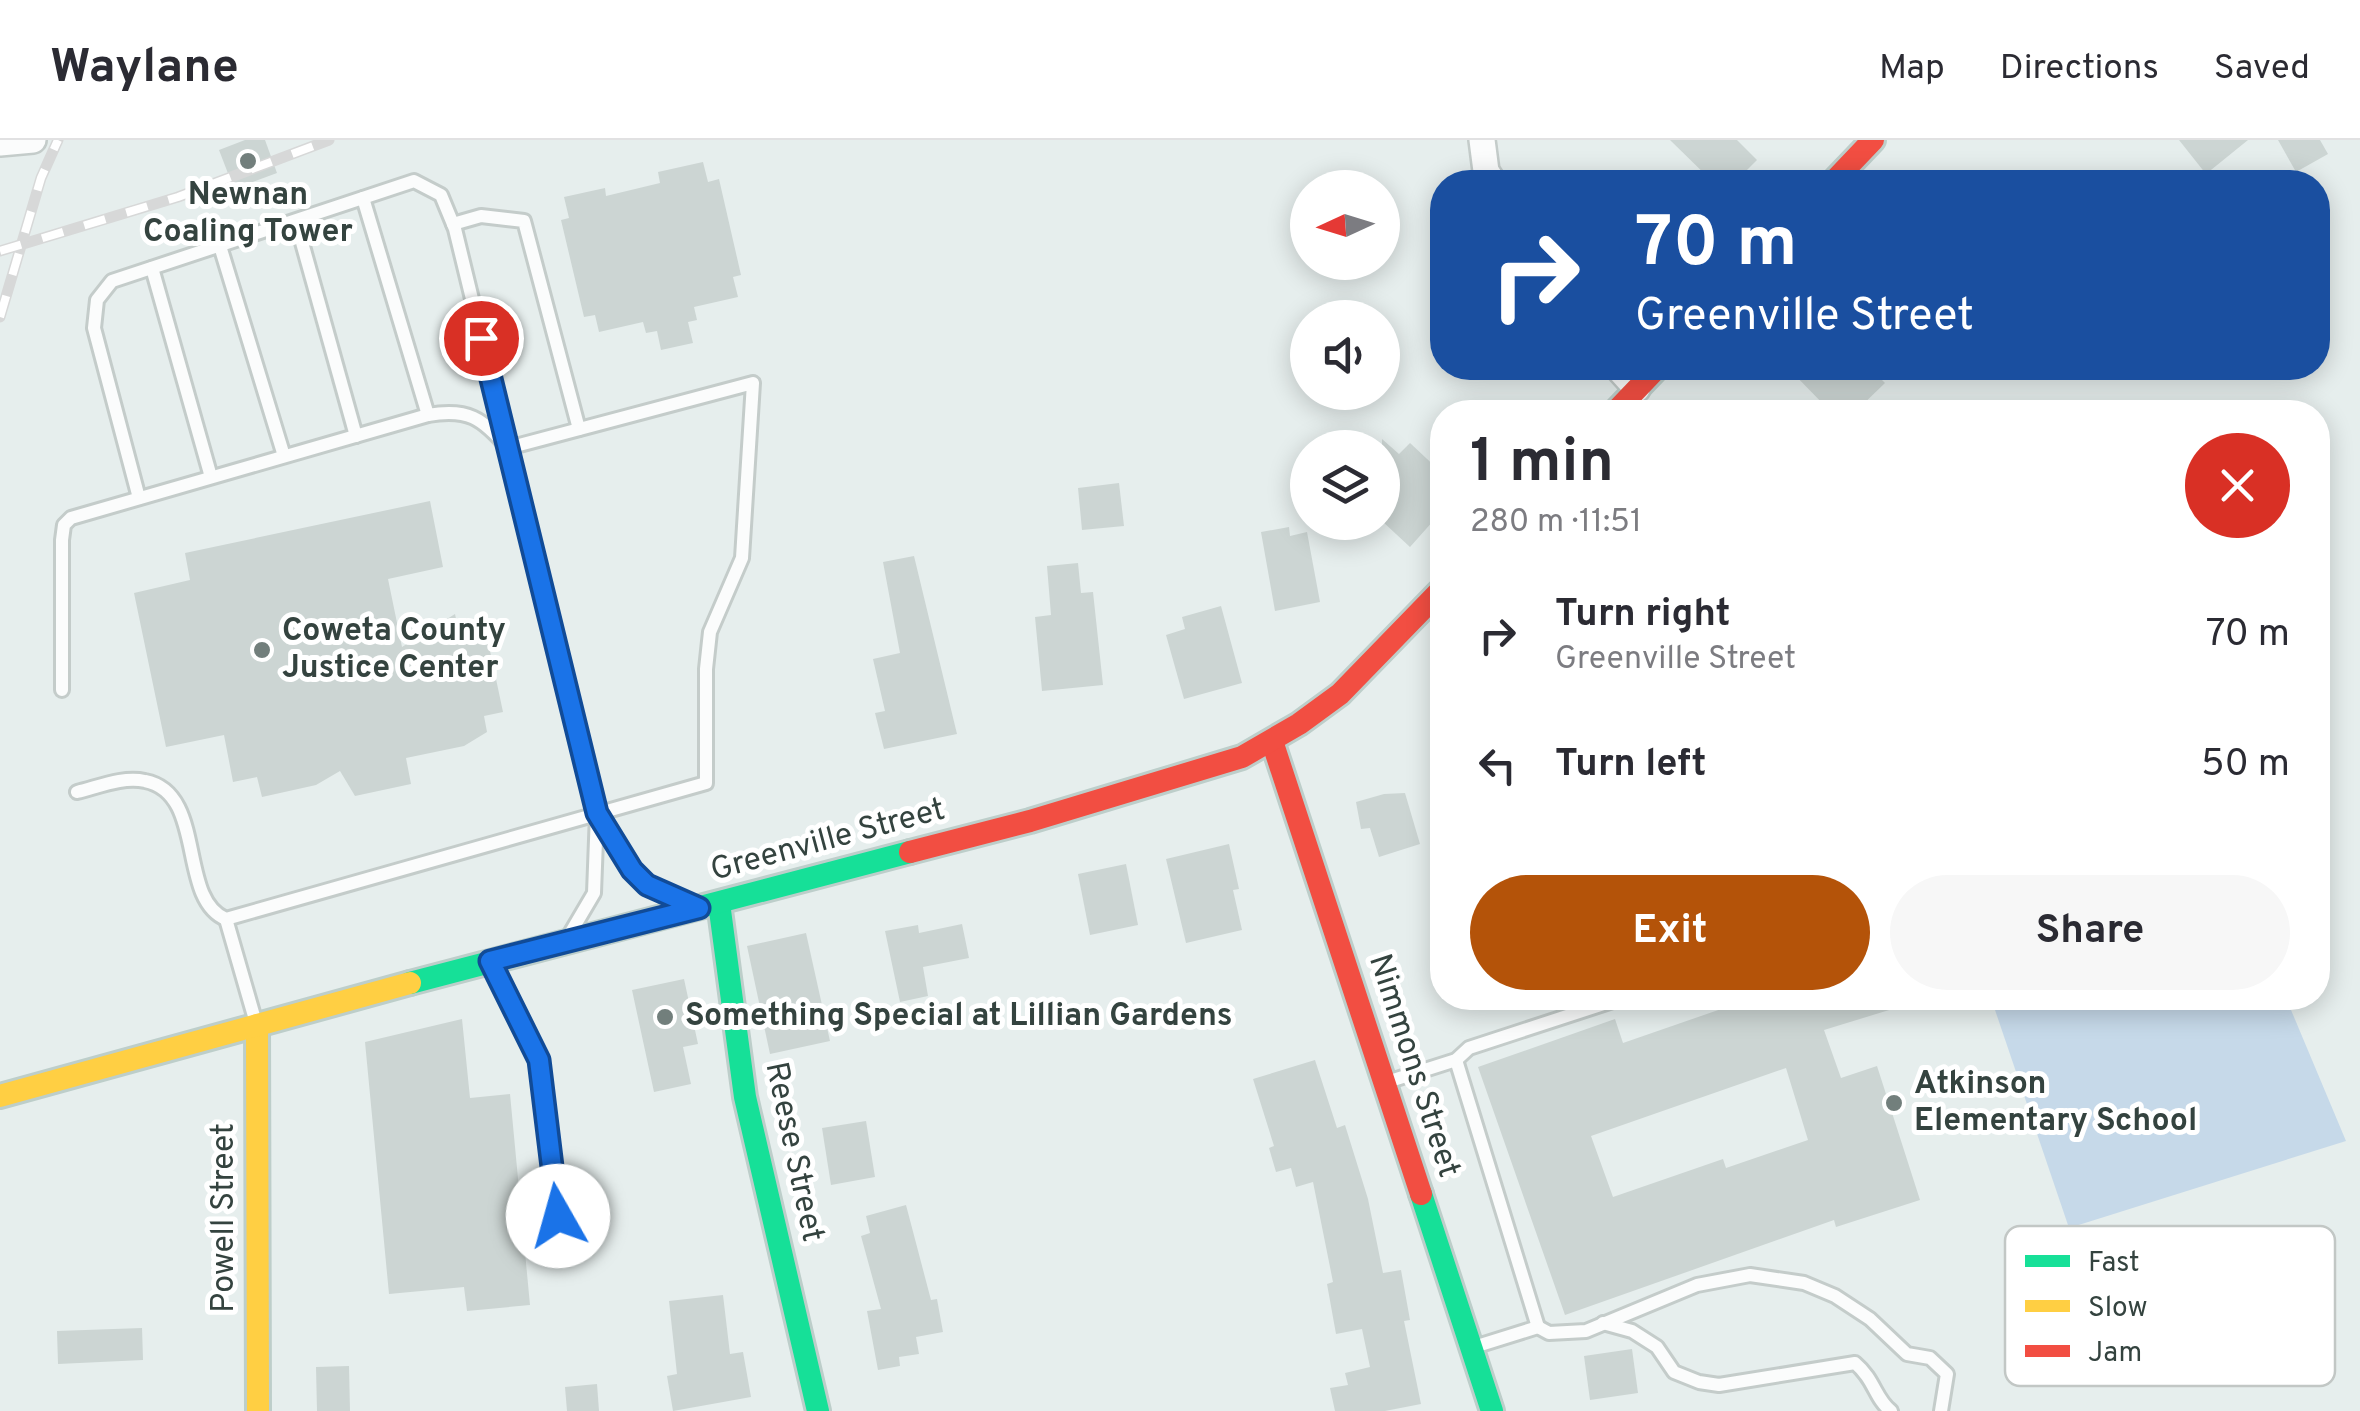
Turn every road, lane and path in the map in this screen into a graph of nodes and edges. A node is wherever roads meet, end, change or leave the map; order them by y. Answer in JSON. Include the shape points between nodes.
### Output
{"nodes":[{"id":1,"x":32,"y":140,"type":"edge"},
{"id":2,"x":1482,"y":140,"type":"edge"},
{"id":3,"x":1873,"y":140,"type":"edge"},
{"id":4,"x":0,"y":143,"type":"edge"},
{"id":5,"x":1486,"y":170,"type":"edge"},
{"id":6,"x":1844,"y":170,"type":"edge"},
{"id":7,"x":363,"y":198,"type":"junction"},
{"id":8,"x":296,"y":220,"type":"junction"},
{"id":9,"x":453,"y":224,"type":"junction"},
{"id":10,"x":220,"y":246,"type":"junction"},
{"id":11,"x":152,"y":268,"type":"junction"},
{"id":12,"x":1628,"y":380,"type":"edge"},
{"id":13,"x":1646,"y":380,"type":"edge"},
{"id":14,"x":1636,"y":390,"type":"junction"},
{"id":15,"x":1626,"y":400,"type":"edge"},
{"id":16,"x":428,"y":415,"type":"junction"},
{"id":17,"x":579,"y":429,"type":"junction"},
{"id":18,"x":356,"y":436,"type":"junction"},
{"id":19,"x":508,"y":448,"type":"junction"},
{"id":20,"x":284,"y":456,"type":"junction"},
{"id":21,"x":211,"y":477,"type":"junction"},
{"id":22,"x":139,"y":498,"type":"junction"},
{"id":23,"x":1430,"y":601,"type":"edge"},
{"id":24,"x":62,"y":690,"type":"dead end"},
{"id":25,"x":1272,"y":741,"type":"junction"},
{"id":26,"x":77,"y":792,"type":"dead end"},
{"id":27,"x":597,"y":813,"type":"junction"},
{"id":28,"x":709,"y":906,"type":"junction"},
{"id":29,"x":226,"y":920,"type":"junction"},
{"id":30,"x":564,"y":942,"type":"junction"},
{"id":31,"x":490,"y":961,"type":"junction"},
{"id":32,"x":1585,"y":1010,"type":"edge"},
{"id":33,"x":257,"y":1025,"type":"junction"},
{"id":34,"x":1456,"y":1060,"type":"junction"},
{"id":35,"x":1384,"y":1083,"type":"junction"},
{"id":36,"x":0,"y":1096,"type":"edge"},
{"id":37,"x":563,"y":1256,"type":"dead end"},
{"id":38,"x":1603,"y":1322,"type":"junction"},
{"id":39,"x":1538,"y":1327,"type":"junction"},
{"id":40,"x":1472,"y":1348,"type":"junction"},
{"id":41,"x":258,"y":1411,"type":"edge"},
{"id":42,"x":818,"y":1411,"type":"edge"},
{"id":43,"x":1492,"y":1411,"type":"edge"},
{"id":44,"x":1891,"y":1411,"type":"edge"},
{"id":45,"x":1941,"y":1411,"type":"edge"}],
"edges":[{"from":1,"to":4,"type":"street"},
{"from":2,"to":5,"type":"street"},
{"from":3,"to":6,"type":"main road"},
{"from":7,"to":8,"type":"lane"},
{"from":7,"to":9,"type":"lane","via":[[414,182],[441,196]]},
{"from":7,"to":16,"type":"lane"},
{"from":8,"to":10,"type":"lane"},
{"from":8,"to":18,"type":"lane"},
{"from":9,"to":17,"type":"lane","via":[[482,216],[524,221]]},
{"from":9,"to":19,"type":"lane"},
{"from":10,"to":11,"type":"lane"},
{"from":10,"to":20,"type":"lane"},
{"from":11,"to":21,"type":"lane"},
{"from":11,"to":22,"type":"lane","via":[[112,281],[97,300],[94,328]]},
{"from":12,"to":14,"type":"street"},
{"from":13,"to":14,"type":"main road"},
{"from":14,"to":15,"type":"main road"},
{"from":16,"to":18,"type":"lane"},
{"from":16,"to":19,"type":"lane","via":[[465,412]]},
{"from":17,"to":19,"type":"lane"},
{"from":17,"to":27,"type":"lane","via":[[754,383],[742,558],[710,632],[706,783]]},
{"from":18,"to":20,"type":"lane"},
{"from":19,"to":27,"type":"lane"},
{"from":20,"to":21,"type":"lane"},
{"from":21,"to":22,"type":"lane"},
{"from":22,"to":24,"type":"lane","via":[[64,525]]},
{"from":23,"to":25,"type":"main road","name":"Greenville Street","via":[[1340,694]]},
{"from":25,"to":28,"type":"main road","name":"Greenville Street","via":[[1242,757],[1030,822]]},
{"from":25,"to":35,"type":"main road","name":"Nimmons Street"},
{"from":26,"to":29,"type":"lane","via":[[126,780],[148,781],[166,792],[180,808],[212,913]]},
{"from":27,"to":28,"type":"lane","via":[[647,885]]},
{"from":27,"to":29,"type":"lane"},
{"from":27,"to":30,"type":"lane","via":[[594,893]]},
{"from":28,"to":30,"type":"main road","name":"Greenville Street"},
{"from":28,"to":42,"type":"main road","name":"Reese Street"},
{"from":29,"to":33,"type":"lane"},
{"from":30,"to":31,"type":"main road","name":"Greenville Street"},
{"from":31,"to":33,"type":"main road","name":"Greenville Street"},
{"from":31,"to":37,"type":"lane","via":[[539,1060]]},
{"from":32,"to":34,"type":"lane","via":[[1469,1048]]},
{"from":33,"to":36,"type":"main road","name":"Greenville Street"},
{"from":33,"to":41,"type":"main road","name":"Powell Street"},
{"from":34,"to":35,"type":"lane"},
{"from":34,"to":39,"type":"lane"},
{"from":35,"to":40,"type":"main road","name":"Nimmons Street"},
{"from":38,"to":39,"type":"lane","via":[[1586,1331],[1548,1333]]},
{"from":38,"to":44,"type":"lane","via":[[1632,1331],[1657,1347],[1674,1372],[1700,1382],[1719,1385],[1855,1363]]},
{"from":38,"to":45,"type":"lane","via":[[1697,1285],[1750,1275],[1804,1283],[1870,1319],[1907,1354],[1930,1358],[1946,1374]]},
{"from":39,"to":40,"type":"lane"},
{"from":40,"to":43,"type":"main road","name":"Nimmons Street"}]}
